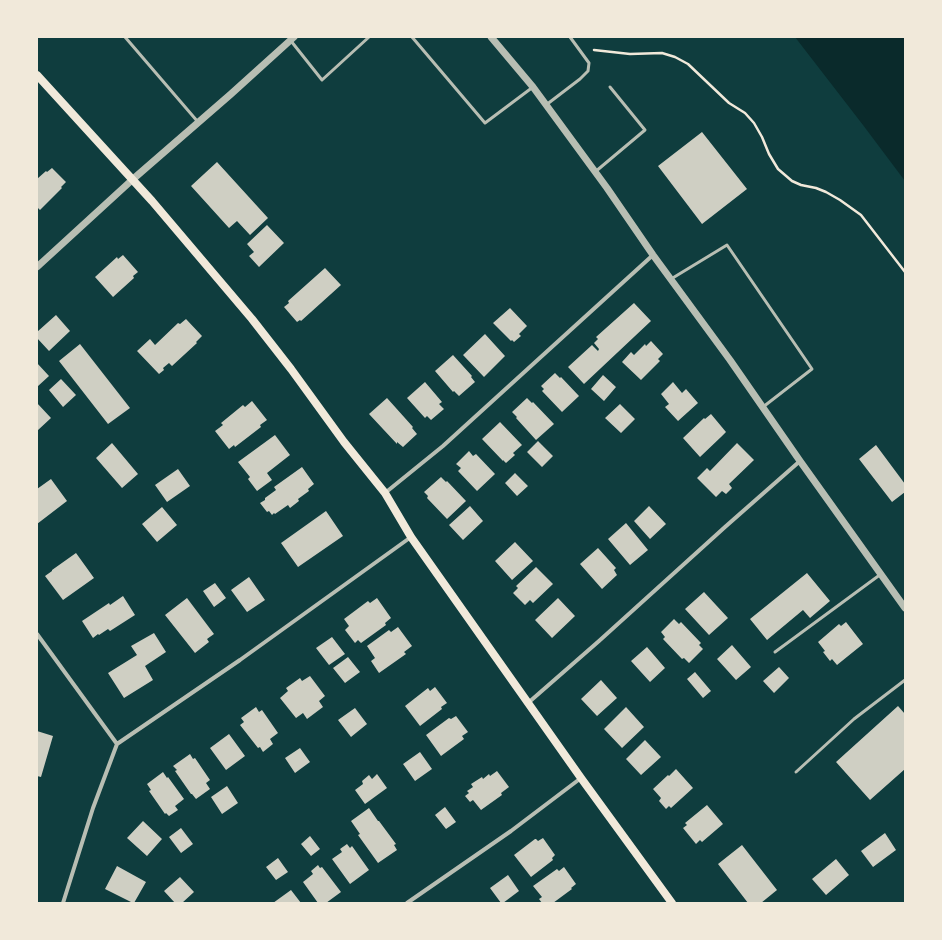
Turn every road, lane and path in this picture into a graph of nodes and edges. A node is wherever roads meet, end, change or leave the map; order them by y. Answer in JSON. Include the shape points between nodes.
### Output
{"nodes":[{"id":1,"x":125,"y":37,"type":"edge"},
{"id":2,"x":369,"y":37,"type":"edge"},
{"id":3,"x":412,"y":37,"type":"edge"},
{"id":4,"x":491,"y":37,"type":"edge"},
{"id":5,"x":570,"y":37,"type":"edge"},
{"id":6,"x":292,"y":39,"type":"edge"},
{"id":7,"x":579,"y":48,"type":"junction"},
{"id":8,"x":37,"y":75,"type":"edge"},
{"id":9,"x":533,"y":87,"type":"junction"},
{"id":10,"x":610,"y":87,"type":"dead end"},
{"id":11,"x":546,"y":105,"type":"junction"},
{"id":12,"x":199,"y":122,"type":"junction"},
{"id":13,"x":595,"y":172,"type":"junction"},
{"id":14,"x":132,"y":180,"type":"junction"},
{"id":15,"x":653,"y":254,"type":"junction"},
{"id":16,"x":37,"y":267,"type":"edge"},
{"id":17,"x":905,"y":272,"type":"edge"},
{"id":18,"x":671,"y":279,"type":"junction"},
{"id":19,"x":763,"y":407,"type":"junction"},
{"id":20,"x":800,"y":461,"type":"junction"},
{"id":21,"x":385,"y":493,"type":"junction"},
{"id":22,"x":411,"y":537,"type":"junction"},
{"id":23,"x":881,"y":574,"type":"junction"},
{"id":24,"x":905,"y":608,"type":"edge"},
{"id":25,"x":37,"y":634,"type":"edge"},
{"id":26,"x":775,"y":652,"type":"dead end"},
{"id":27,"x":905,"y":680,"type":"edge"},
{"id":28,"x":528,"y":703,"type":"junction"},
{"id":29,"x":117,"y":744,"type":"junction"},
{"id":30,"x":796,"y":772,"type":"dead end"},
{"id":31,"x":581,"y":778,"type":"junction"},
{"id":32,"x":63,"y":903,"type":"edge"},
{"id":33,"x":407,"y":903,"type":"edge"},
{"id":34,"x":672,"y":903,"type":"edge"}],
"edges":[{"from":1,"to":12,"type":"lane"},
{"from":2,"to":6,"type":"lane","via":[[322,80]]},
{"from":3,"to":9,"type":"lane","via":[[485,123]]},
{"from":4,"to":9,"type":"street"},
{"from":5,"to":7,"type":"lane"},
{"from":6,"to":12,"type":"street"},
{"from":7,"to":11,"type":"lane","via":[[589,63],[588,71]]},
{"from":7,"to":17,"type":"path","via":[[630,54],[662,53],[688,64],[728,103],[745,113],[754,123],[778,169],[792,181],[826,192],[861,215]]},
{"from":8,"to":14,"type":"main road"},
{"from":9,"to":11,"type":"street"},
{"from":10,"to":13,"type":"lane","via":[[645,130]]},
{"from":11,"to":13,"type":"street"},
{"from":12,"to":14,"type":"street"},
{"from":13,"to":15,"type":"street"},
{"from":14,"to":16,"type":"street"},
{"from":14,"to":21,"type":"main road","via":[[252,319]]},
{"from":15,"to":18,"type":"street"},
{"from":15,"to":21,"type":"street","via":[[443,446]]},
{"from":18,"to":19,"type":"street"},
{"from":18,"to":19,"type":"lane","via":[[727,245],[812,369]]},
{"from":19,"to":20,"type":"street"},
{"from":20,"to":23,"type":"street"},
{"from":20,"to":28,"type":"street"},
{"from":21,"to":22,"type":"main road"},
{"from":22,"to":28,"type":"main road"},
{"from":22,"to":29,"type":"street","via":[[240,660]]},
{"from":23,"to":24,"type":"street"},
{"from":23,"to":26,"type":"lane"},
{"from":25,"to":29,"type":"street"},
{"from":27,"to":30,"type":"lane","via":[[854,719]]},
{"from":28,"to":31,"type":"main road"},
{"from":29,"to":32,"type":"street","via":[[93,808]]},
{"from":31,"to":33,"type":"street"},
{"from":31,"to":34,"type":"main road"}]}
